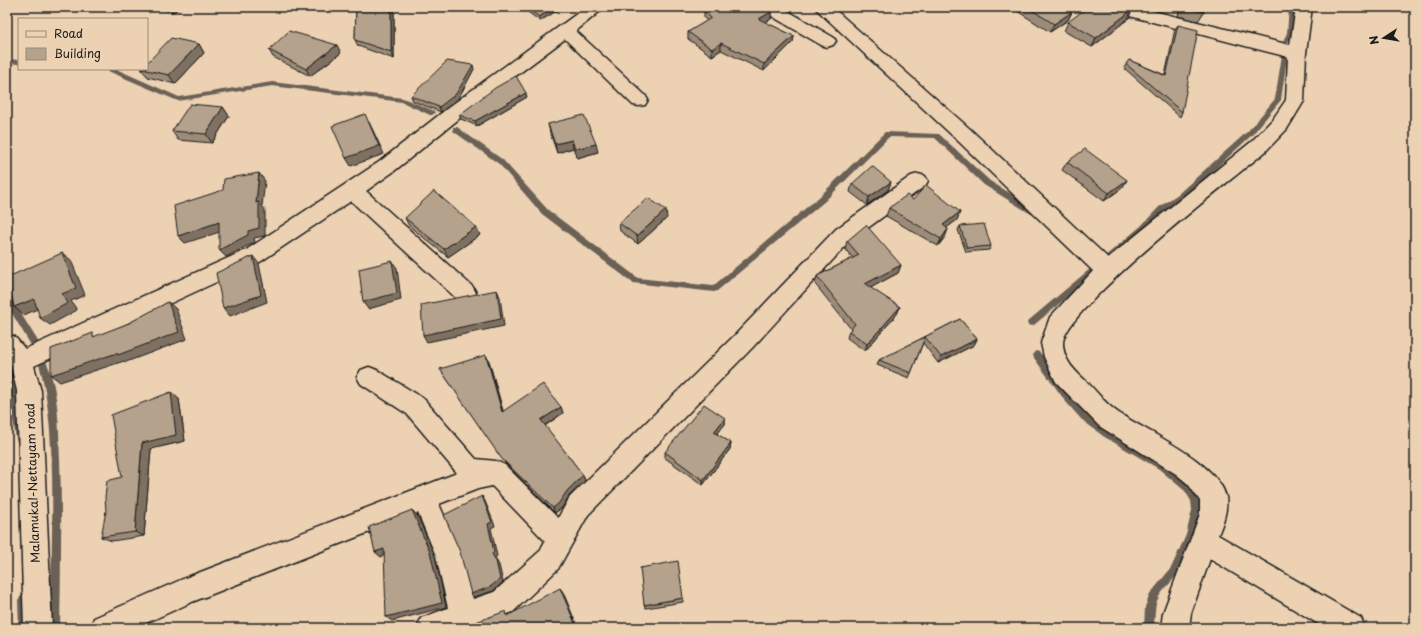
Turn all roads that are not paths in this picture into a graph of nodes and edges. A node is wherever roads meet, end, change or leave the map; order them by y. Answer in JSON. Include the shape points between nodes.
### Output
{"nodes":[{"id":1,"x":597,"y":7,"type":"edge"},
{"id":2,"x":769,"y":7,"type":"edge"},
{"id":3,"x":822,"y":7,"type":"edge"},
{"id":4,"x":1116,"y":7,"type":"edge"},
{"id":5,"x":1304,"y":7,"type":"edge"},
{"id":6,"x":565,"y":30,"type":"junction"},
{"id":7,"x":827,"y":41,"type":"dead end"},
{"id":8,"x":1297,"y":53,"type":"junction"},
{"id":9,"x":639,"y":100,"type":"dead end"},
{"id":10,"x":918,"y":181,"type":"dead end"},
{"id":11,"x":352,"y":190,"type":"junction"},
{"id":12,"x":1101,"y":264,"type":"junction"},
{"id":13,"x":465,"y":293,"type":"dead end"},
{"id":14,"x":14,"y":353,"type":"edge"},
{"id":15,"x":369,"y":377,"type":"dead end"},
{"id":16,"x":496,"y":473,"type":"junction"},
{"id":17,"x":424,"y":498,"type":"junction"},
{"id":18,"x":561,"y":539,"type":"junction"},
{"id":19,"x":1204,"y":541,"type":"junction"},
{"id":20,"x":463,"y":616,"type":"junction"},
{"id":21,"x":38,"y":628,"type":"edge"},
{"id":22,"x":104,"y":628,"type":"edge"},
{"id":23,"x":431,"y":628,"type":"edge"},
{"id":24,"x":1175,"y":628,"type":"edge"},
{"id":25,"x":1351,"y":628,"type":"edge"}],
"edges":[{"from":1,"to":6,"type":"street"},
{"from":2,"to":7,"type":"street"},
{"from":3,"to":12,"type":"street"},
{"from":4,"to":8,"type":"street"},
{"from":5,"to":8,"type":"street"},
{"from":6,"to":9,"type":"street"},
{"from":6,"to":11,"type":"street","via":[[386,167]]},
{"from":8,"to":12,"type":"street","via":[[1295,101],[1280,124],[1258,147]]},
{"from":10,"to":18,"type":"street","via":[[843,235],[745,340],[579,506]]},
{"from":11,"to":13,"type":"street"},
{"from":11,"to":14,"type":"street","via":[[253,256]]},
{"from":12,"to":19,"type":"street","via":[[1058,324],[1052,343],[1055,357],[1064,375],[1107,418],[1185,466],[1207,487],[1213,497],[1214,508]]},
{"from":14,"to":21,"type":"street","name":"Malamukal-Nettayam road","via":[[29,391]]},
{"from":15,"to":16,"type":"street","via":[[415,406],[470,470]]},
{"from":16,"to":17,"type":"street","via":[[478,477]]},
{"from":16,"to":18,"type":"street"},
{"from":17,"to":20,"type":"street","via":[[449,556]]},
{"from":17,"to":22,"type":"street","via":[[186,590]]},
{"from":18,"to":20,"type":"street","via":[[549,560],[503,602]]},
{"from":19,"to":24,"type":"street","via":[[1177,613]]},
{"from":19,"to":25,"type":"street"},
{"from":20,"to":23,"type":"street"}]}
